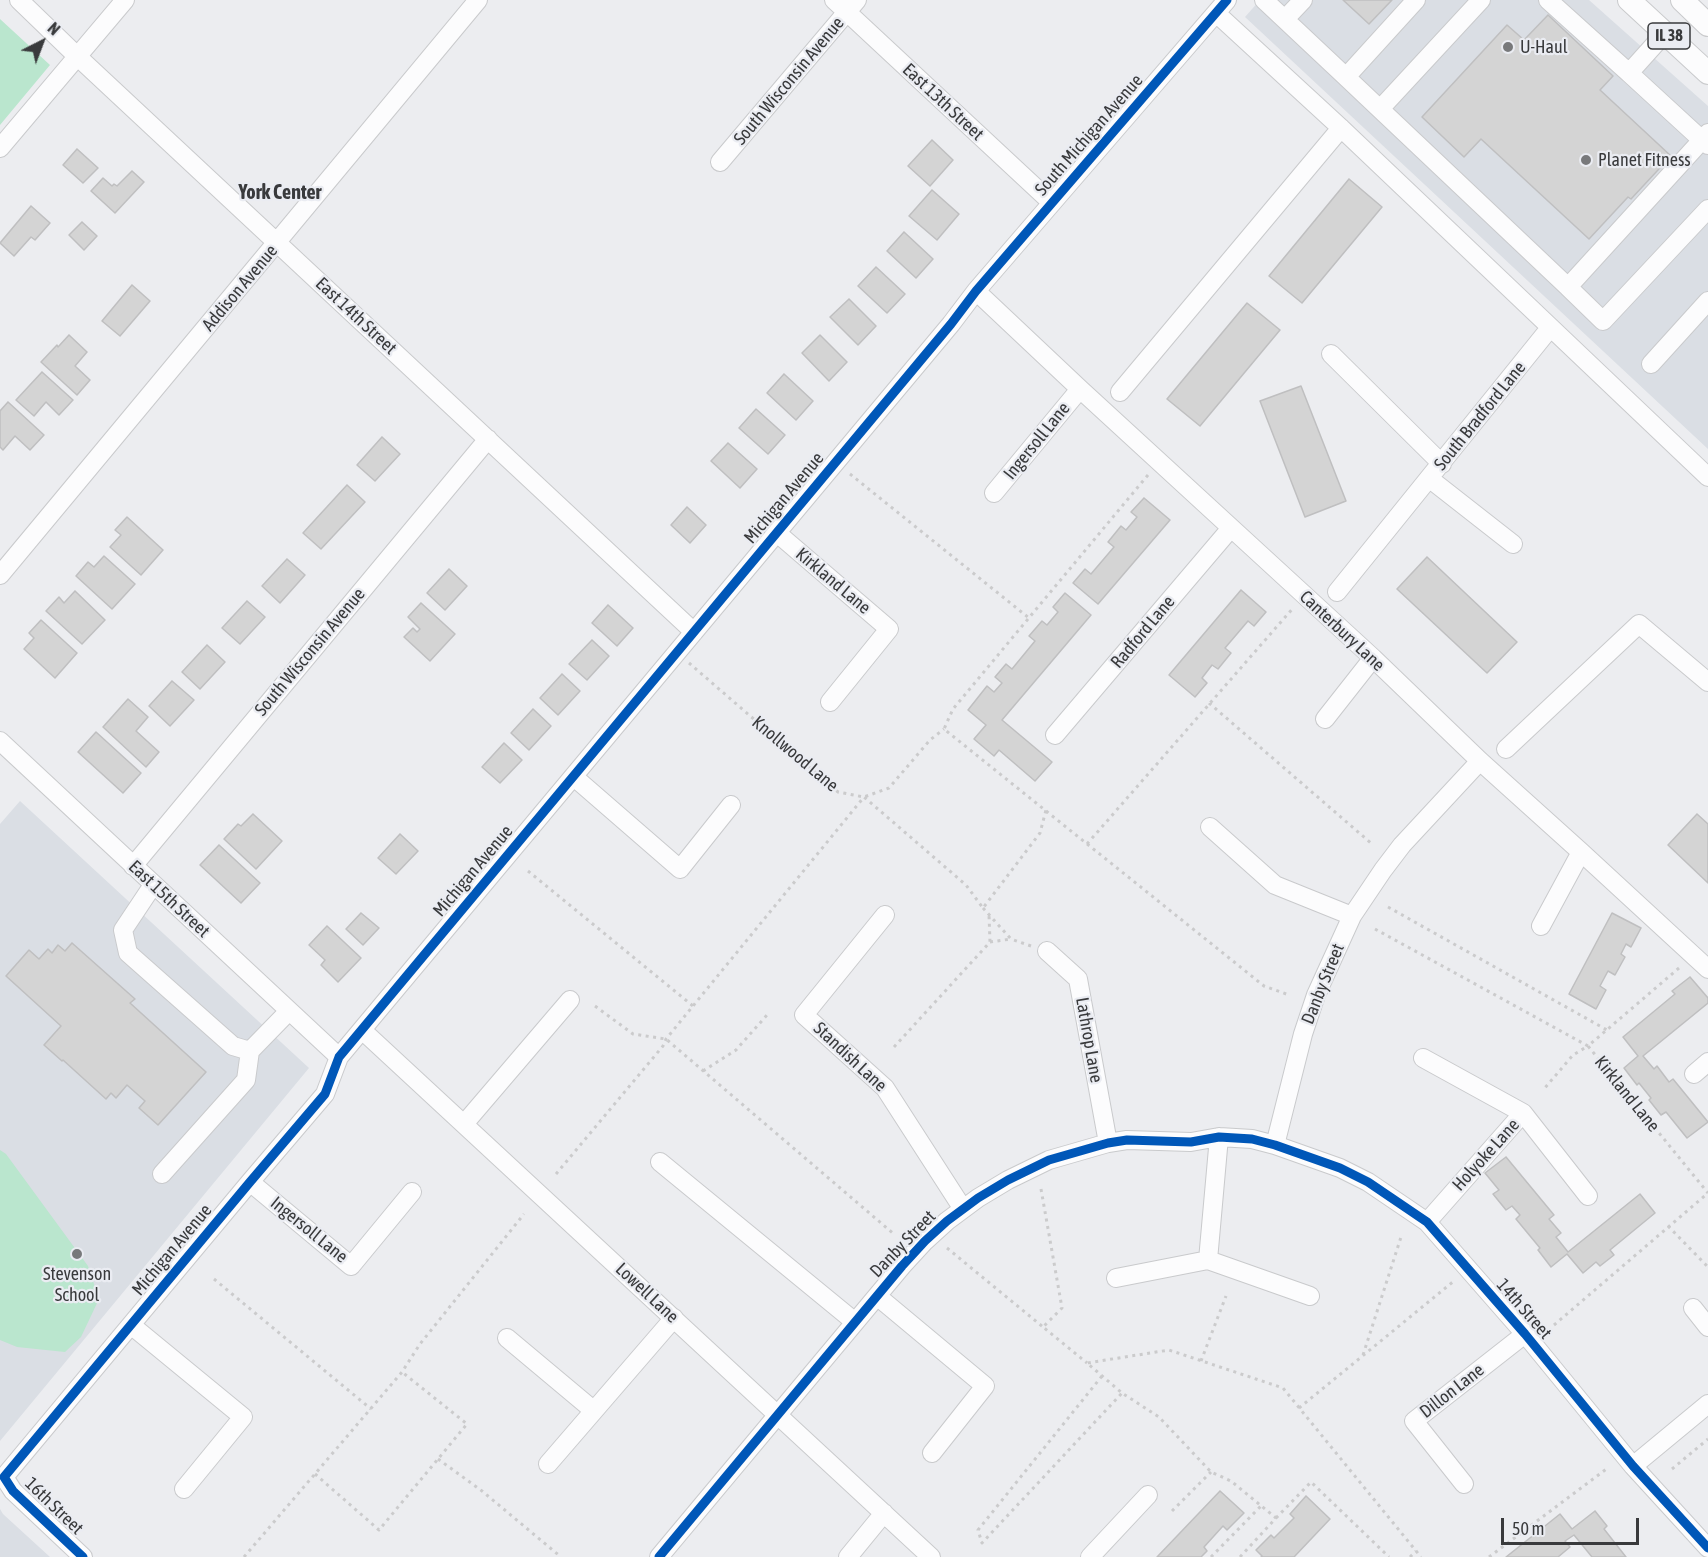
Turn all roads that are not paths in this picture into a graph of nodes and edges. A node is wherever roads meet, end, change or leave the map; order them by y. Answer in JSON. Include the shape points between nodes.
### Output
{"nodes":[{"id":1,"x":19,"y":0,"type":"edge"},
{"id":2,"x":126,"y":0,"type":"edge"},
{"id":3,"x":478,"y":0,"type":"edge"},
{"id":4,"x":1264,"y":0,"type":"edge"},
{"id":5,"x":1303,"y":0,"type":"edge"},
{"id":6,"x":1416,"y":0,"type":"edge"},
{"id":7,"x":1481,"y":0,"type":"edge"},
{"id":8,"x":1548,"y":0,"type":"edge"},
{"id":9,"x":1629,"y":0,"type":"edge"},
{"id":10,"x":1682,"y":0,"type":"edge"},
{"id":11,"x":846,"y":4,"type":"edge"},
{"id":12,"x":1221,"y":7,"type":"edge"},
{"id":13,"x":1285,"y":19,"type":"junction"},
{"id":14,"x":1708,"y":24,"type":"edge"},
{"id":15,"x":1665,"y":33,"type":"junction"},
{"id":16,"x":78,"y":57,"type":"junction"},
{"id":17,"x":1629,"y":73,"type":"junction"},
{"id":18,"x":1708,"y":73,"type":"edge"},
{"id":19,"x":1346,"y":77,"type":"junction"},
{"id":20,"x":1380,"y":109,"type":"junction"},
{"id":21,"x":1341,"y":128,"type":"junction"},
{"id":22,"x":1706,"y":139,"type":"edge"},
{"id":23,"x":0,"y":148,"type":"edge"},
{"id":24,"x":720,"y":162,"type":"dead end"},
{"id":25,"x":1052,"y":203,"type":"junction"},
{"id":26,"x":1708,"y":209,"type":"edge"},
{"id":27,"x":278,"y":243,"type":"junction"},
{"id":28,"x":1568,"y":287,"type":"junction"},
{"id":29,"x":976,"y":291,"type":"junction"},
{"id":30,"x":1708,"y":301,"type":"edge"},
{"id":31,"x":1550,"y":328,"type":"junction"},
{"id":32,"x":1331,"y":354,"type":"dead end"},
{"id":33,"x":1651,"y":363,"type":"dead end"},
{"id":34,"x":1080,"y":389,"type":"junction"},
{"id":35,"x":1120,"y":392,"type":"dead end"},
{"id":36,"x":488,"y":439,"type":"junction"},
{"id":37,"x":1442,"y":464,"type":"junction"},
{"id":38,"x":1708,"y":477,"type":"edge"},
{"id":39,"x":1430,"y":479,"type":"junction"},
{"id":40,"x":994,"y":493,"type":"dead end"},
{"id":41,"x":1231,"y":528,"type":"junction"},
{"id":42,"x":777,"y":533,"type":"junction"},
{"id":43,"x":1514,"y":544,"type":"dead end"},
{"id":44,"x":0,"y":575,"type":"edge"},
{"id":45,"x":1337,"y":592,"type":"dead end"},
{"id":46,"x":694,"y":632,"type":"junction"},
{"id":47,"x":1372,"y":658,"type":"junction"},
{"id":48,"x":1708,"y":682,"type":"edge"},
{"id":49,"x":830,"y":702,"type":"dead end"},
{"id":50,"x":1325,"y":719,"type":"dead end"},
{"id":51,"x":1055,"y":735,"type":"dead end"},
{"id":52,"x":0,"y":741,"type":"edge"},
{"id":53,"x":1506,"y":749,"type":"dead end"},
{"id":54,"x":1480,"y":761,"type":"junction"},
{"id":55,"x":574,"y":777,"type":"junction"},
{"id":56,"x":731,"y":805,"type":"dead end"},
{"id":57,"x":1210,"y":827,"type":"dead end"},
{"id":58,"x":1581,"y":852,"type":"junction"},
{"id":59,"x":133,"y":866,"type":"junction"},
{"id":60,"x":153,"y":885,"type":"junction"},
{"id":61,"x":885,"y":915,"type":"dead end"},
{"id":62,"x":1352,"y":916,"type":"junction"},
{"id":63,"x":1541,"y":926,"type":"dead end"},
{"id":64,"x":1040,"y":949,"type":"road end"},
{"id":65,"x":1708,"y":969,"type":"edge"},
{"id":66,"x":570,"y":1000,"type":"dead end"},
{"id":67,"x":289,"y":1011,"type":"junction"},
{"id":68,"x":362,"y":1030,"type":"junction"},
{"id":69,"x":250,"y":1051,"type":"junction"},
{"id":70,"x":339,"y":1057,"type":"junction"},
{"id":71,"x":1423,"y":1058,"type":"dead end"},
{"id":72,"x":1524,"y":1113,"type":"junction"},
{"id":73,"x":464,"y":1124,"type":"junction"},
{"id":74,"x":1219,"y":1137,"type":"junction"},
{"id":75,"x":1108,"y":1143,"type":"junction"},
{"id":76,"x":1275,"y":1145,"type":"junction"},
{"id":77,"x":660,"y":1162,"type":"dead end"},
{"id":78,"x":162,"y":1173,"type":"dead end"},
{"id":79,"x":250,"y":1182,"type":"junction"},
{"id":80,"x":412,"y":1192,"type":"dead end"},
{"id":81,"x":1588,"y":1196,"type":"dead end"},
{"id":82,"x":963,"y":1209,"type":"junction"},
{"id":83,"x":1427,"y":1222,"type":"junction"},
{"id":84,"x":1208,"y":1260,"type":"junction"},
{"id":85,"x":1116,"y":1278,"type":"dead end"},
{"id":86,"x":877,"y":1296,"type":"junction"},
{"id":87,"x":1310,"y":1296,"type":"dead end"},
{"id":88,"x":1694,"y":1308,"type":"dead end"},
{"id":89,"x":674,"y":1318,"type":"junction"},
{"id":90,"x":855,"y":1322,"type":"junction"},
{"id":91,"x":131,"y":1325,"type":"junction"},
{"id":92,"x":1708,"y":1327,"type":"edge"},
{"id":93,"x":1525,"y":1334,"type":"junction"},
{"id":94,"x":507,"y":1338,"type":"dead end"},
{"id":95,"x":1708,"y":1404,"type":"edge"},
{"id":96,"x":593,"y":1410,"type":"junction"},
{"id":97,"x":778,"y":1415,"type":"junction"},
{"id":98,"x":932,"y":1453,"type":"dead end"},
{"id":99,"x":548,"y":1464,"type":"dead end"},
{"id":100,"x":1633,"y":1466,"type":"junction"},
{"id":101,"x":4,"y":1477,"type":"joint"},
{"id":102,"x":1464,"y":1484,"type":"dead end"},
{"id":103,"x":184,"y":1489,"type":"dead end"},
{"id":104,"x":1148,"y":1495,"type":"dead end"},
{"id":105,"x":884,"y":1513,"type":"junction"},
{"id":106,"x":1708,"y":1549,"type":"edge"},
{"id":107,"x":83,"y":1557,"type":"edge"},
{"id":108,"x":659,"y":1557,"type":"edge"},
{"id":109,"x":848,"y":1557,"type":"edge"},
{"id":110,"x":931,"y":1557,"type":"edge"},
{"id":111,"x":1090,"y":1557,"type":"edge"},
{"id":112,"x":1698,"y":1557,"type":"edge"}],
"edges":[{"from":1,"to":16,"type":"street","name":"East 14th Street"},
{"from":2,"to":16,"type":"street"},
{"from":3,"to":27,"type":"street","name":"Addison Avenue"},
{"from":4,"to":13,"type":"street"},
{"from":5,"to":13,"type":"street"},
{"from":6,"to":19,"type":"street"},
{"from":7,"to":20,"type":"street"},
{"from":8,"to":17,"type":"street"},
{"from":9,"to":15,"type":"main road","number":"IL 38"},
{"from":10,"to":14,"type":"main road","number":"IL 38"},
{"from":11,"to":24,"type":"street","name":"South Wisconsin Avenue"},
{"from":11,"to":25,"type":"street","name":"East 13th Street"},
{"from":12,"to":21,"type":"street"},
{"from":12,"to":25,"type":"street","name":"South Michigan Avenue"},
{"from":13,"to":19,"type":"street"},
{"from":15,"to":17,"type":"street"},
{"from":15,"to":18,"type":"main road","number":"IL 38"},
{"from":16,"to":23,"type":"street"},
{"from":16,"to":27,"type":"street","name":"East 14th Street"},
{"from":17,"to":22,"type":"street"},
{"from":19,"to":20,"type":"street"},
{"from":20,"to":28,"type":"street"},
{"from":21,"to":31,"type":"street"},
{"from":21,"to":35,"type":"street"},
{"from":22,"to":28,"type":"street"},
{"from":25,"to":29,"type":"street","name":"South Michigan Avenue"},
{"from":26,"to":28,"type":"street","via":[[1603,321]]},
{"from":27,"to":36,"type":"street","name":"East 14th Street"},
{"from":27,"to":44,"type":"street","name":"Addison Avenue"},
{"from":29,"to":34,"type":"street","name":"Canterbury Lane"},
{"from":29,"to":42,"type":"street","name":"Michigan Avenue"},
{"from":30,"to":33,"type":"street"},
{"from":31,"to":37,"type":"street","name":"South Bradford Lane"},
{"from":31,"to":38,"type":"street"},
{"from":32,"to":37,"type":"street"},
{"from":34,"to":40,"type":"street","name":"Ingersoll Lane"},
{"from":34,"to":41,"type":"street","name":"Canterbury Lane"},
{"from":36,"to":46,"type":"street","name":"East 14th Street"},
{"from":36,"to":59,"type":"street","name":"South Wisconsin Avenue"},
{"from":37,"to":39,"type":"street","name":"South Bradford Lane"},
{"from":39,"to":43,"type":"street"},
{"from":39,"to":45,"type":"street","name":"South Bradford Lane"},
{"from":41,"to":47,"type":"street","name":"Canterbury Lane"},
{"from":41,"to":51,"type":"street","name":"Radford Lane"},
{"from":42,"to":46,"type":"street","name":"Michigan Avenue"},
{"from":42,"to":49,"type":"street","name":"Kirkland Lane","via":[[889,629]]},
{"from":46,"to":55,"type":"street","name":"Michigan Avenue"},
{"from":47,"to":50,"type":"street"},
{"from":47,"to":54,"type":"street","name":"Canterbury Lane"},
{"from":48,"to":53,"type":"street","via":[[1639,624]]},
{"from":52,"to":59,"type":"street","name":"East 15th Street"},
{"from":54,"to":58,"type":"street","name":"Canterbury Lane"},
{"from":54,"to":62,"type":"street","name":"Danby Street","via":[[1402,846]]},
{"from":55,"to":56,"type":"street","via":[[680,869]]},
{"from":55,"to":68,"type":"street","name":"Michigan Avenue"},
{"from":57,"to":62,"type":"street","via":[[1275,885]]},
{"from":58,"to":63,"type":"street"},
{"from":58,"to":65,"type":"street","name":"Canterbury Lane"},
{"from":59,"to":60,"type":"street","name":"East 15th Street"},
{"from":60,"to":67,"type":"street","name":"East 15th Street"},
{"from":60,"to":69,"type":"street","via":[[123,930],[128,953],[233,1046]]},
{"from":61,"to":82,"type":"street","name":"Standish Lane","via":[[804,1015],[885,1088]]},
{"from":62,"to":76,"type":"street","name":"Danby Street","via":[[1316,995]]},
{"from":64,"to":75,"type":"street","name":"Lathrop Lane","via":[[1078,979]]},
{"from":66,"to":73,"type":"street"},
{"from":67,"to":69,"type":"street"},
{"from":67,"to":70,"type":"street","name":"East 15th Street"},
{"from":68,"to":70,"type":"street","name":"Michigan Avenue"},
{"from":68,"to":73,"type":"street","name":"Lowell Lane"},
{"from":69,"to":78,"type":"street","via":[[246,1080]]},
{"from":70,"to":79,"type":"street","name":"Michigan Avenue","via":[[325,1094]]},
{"from":71,"to":72,"type":"street"},
{"from":72,"to":81,"type":"street","name":"Holyoke Lane"},
{"from":72,"to":83,"type":"street","name":"Holyoke Lane"},
{"from":73,"to":89,"type":"street","name":"Lowell Lane"},
{"from":74,"to":75,"type":"street","name":"Danby Street","via":[[1191,1142]]},
{"from":74,"to":76,"type":"street","name":"Danby Street","via":[[1252,1138]]},
{"from":74,"to":84,"type":"street"},
{"from":75,"to":82,"type":"street","name":"Danby Street","via":[[1049,1160]]},
{"from":76,"to":83,"type":"street","name":"14th Street","via":[[1368,1182]]},
{"from":77,"to":90,"type":"street"},
{"from":79,"to":80,"type":"street","name":"Ingersoll Lane","via":[[351,1266]]},
{"from":79,"to":91,"type":"street","name":"Michigan Avenue"},
{"from":82,"to":86,"type":"street","name":"Danby Street","via":[[925,1241]]},
{"from":83,"to":93,"type":"street","name":"14th Street"},
{"from":84,"to":85,"type":"street"},
{"from":84,"to":87,"type":"street"},
{"from":86,"to":90,"type":"street","name":"Danby Street"},
{"from":86,"to":98,"type":"street","via":[[985,1386]]},
{"from":88,"to":92,"type":"street"},
{"from":89,"to":96,"type":"street"},
{"from":89,"to":97,"type":"street","name":"Lowell Lane"},
{"from":90,"to":97,"type":"street","name":"Danby Street"},
{"from":91,"to":101,"type":"street","name":"Michigan Avenue"},
{"from":91,"to":103,"type":"street","via":[[243,1417]]},
{"from":93,"to":100,"type":"street","name":"14th Street"},
{"from":93,"to":102,"type":"street","name":"Dillon Lane","via":[[1414,1421]]},
{"from":94,"to":96,"type":"street"},
{"from":95,"to":100,"type":"street"},
{"from":96,"to":99,"type":"street"},
{"from":97,"to":105,"type":"street","name":"Lowell Lane"},
{"from":97,"to":108,"type":"street","name":"Danby Street"},
{"from":100,"to":106,"type":"street","name":"14th Street"},
{"from":101,"to":107,"type":"street","name":"16th Street","via":[[13,1491]]},
{"from":104,"to":111,"type":"street"},
{"from":105,"to":109,"type":"street"},
{"from":105,"to":110,"type":"street","name":"Lowell Lane"},
{"from":106,"to":112,"type":"street"}]}
